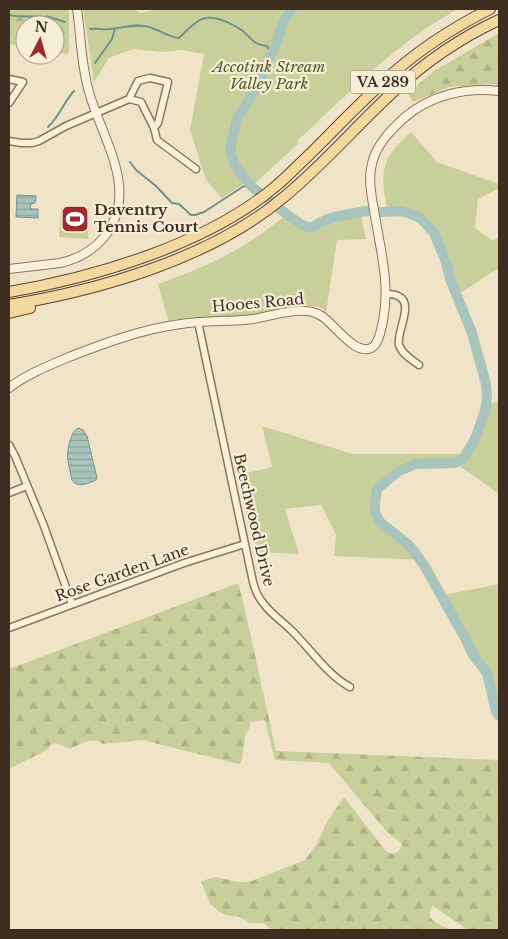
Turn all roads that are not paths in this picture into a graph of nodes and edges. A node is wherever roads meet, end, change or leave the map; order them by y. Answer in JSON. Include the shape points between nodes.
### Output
{"nodes":[{"id":1,"x":78,"y":9,"type":"edge"},
{"id":2,"x":490,"y":9,"type":"edge"},
{"id":3,"x":499,"y":20,"type":"edge"},
{"id":4,"x":9,"y":79,"type":"edge"},
{"id":5,"x":499,"y":90,"type":"edge"},
{"id":6,"x":129,"y":100,"type":"junction"},
{"id":7,"x":9,"y":102,"type":"edge"},
{"id":8,"x":96,"y":114,"type":"junction"},
{"id":9,"x":154,"y":128,"type":"junction"},
{"id":10,"x":9,"y":141,"type":"edge"},
{"id":11,"x":196,"y":169,"type":"dead end"},
{"id":12,"x":9,"y":269,"type":"edge"},
{"id":13,"x":98,"y":287,"type":"junction"},
{"id":14,"x":9,"y":292,"type":"edge"},
{"id":15,"x":386,"y":294,"type":"junction"},
{"id":16,"x":9,"y":305,"type":"edge"},
{"id":17,"x":9,"y":313,"type":"edge"},
{"id":18,"x":198,"y":322,"type":"junction"},
{"id":19,"x":419,"y":365,"type":"dead end"},
{"id":20,"x":9,"y":388,"type":"edge"},
{"id":21,"x":9,"y":445,"type":"edge"},
{"id":22,"x":27,"y":486,"type":"junction"},
{"id":23,"x":9,"y":492,"type":"edge"},
{"id":24,"x":245,"y":544,"type":"junction"},
{"id":25,"x":72,"y":604,"type":"junction"},
{"id":26,"x":9,"y":628,"type":"edge"},
{"id":27,"x":350,"y":687,"type":"dead end"}],
"edges":[{"from":1,"to":8,"type":"street","via":[[84,71]]},
{"from":2,"to":14,"type":"main road","number":"VA 289","via":[[458,26],[406,62],[268,193],[240,212],[185,240],[128,262],[68,280]]},
{"from":3,"to":13,"type":"main road","number":"VA 289","via":[[451,46],[410,77],[300,183],[247,224],[177,259]]},
{"from":4,"to":7,"type":"street","via":[[23,82]]},
{"from":5,"to":15,"type":"street","name":"Hooes Road","via":[[451,94],[424,104],[388,134],[375,154],[370,172],[371,195]]},
{"from":6,"to":8,"type":"street"},
{"from":6,"to":9,"type":"street","via":[[141,102]]},
{"from":6,"to":9,"type":"street","via":[[138,81],[150,78],[168,82]]},
{"from":8,"to":10,"type":"street","via":[[39,141]]},
{"from":8,"to":12,"type":"street","via":[[118,174],[118,209],[111,226],[96,246],[74,259]]},
{"from":9,"to":11,"type":"street","via":[[157,140]]},
{"from":13,"to":16,"type":"main road","number":"VA 289"},
{"from":13,"to":17,"type":"main road","via":[[61,301]]},
{"from":15,"to":18,"type":"street","name":"Hooes Road","via":[[378,340],[367,349],[355,346],[324,318],[306,311],[251,320]]},
{"from":15,"to":19,"type":"street","via":[[398,296],[404,302],[399,342],[403,352]]},
{"from":18,"to":20,"type":"street","name":"Hooes Road","via":[[119,338],[37,371]]},
{"from":18,"to":24,"type":"street","name":"Beechwood Drive"},
{"from":21,"to":22,"type":"street"},
{"from":22,"to":23,"type":"street"},
{"from":22,"to":25,"type":"street"},
{"from":24,"to":25,"type":"street","name":"Rose Garden Lane"},
{"from":24,"to":27,"type":"street","name":"Beechwood Drive","via":[[255,588],[263,604],[341,682]]},
{"from":25,"to":26,"type":"street","name":"Rose Garden Lane"}]}
